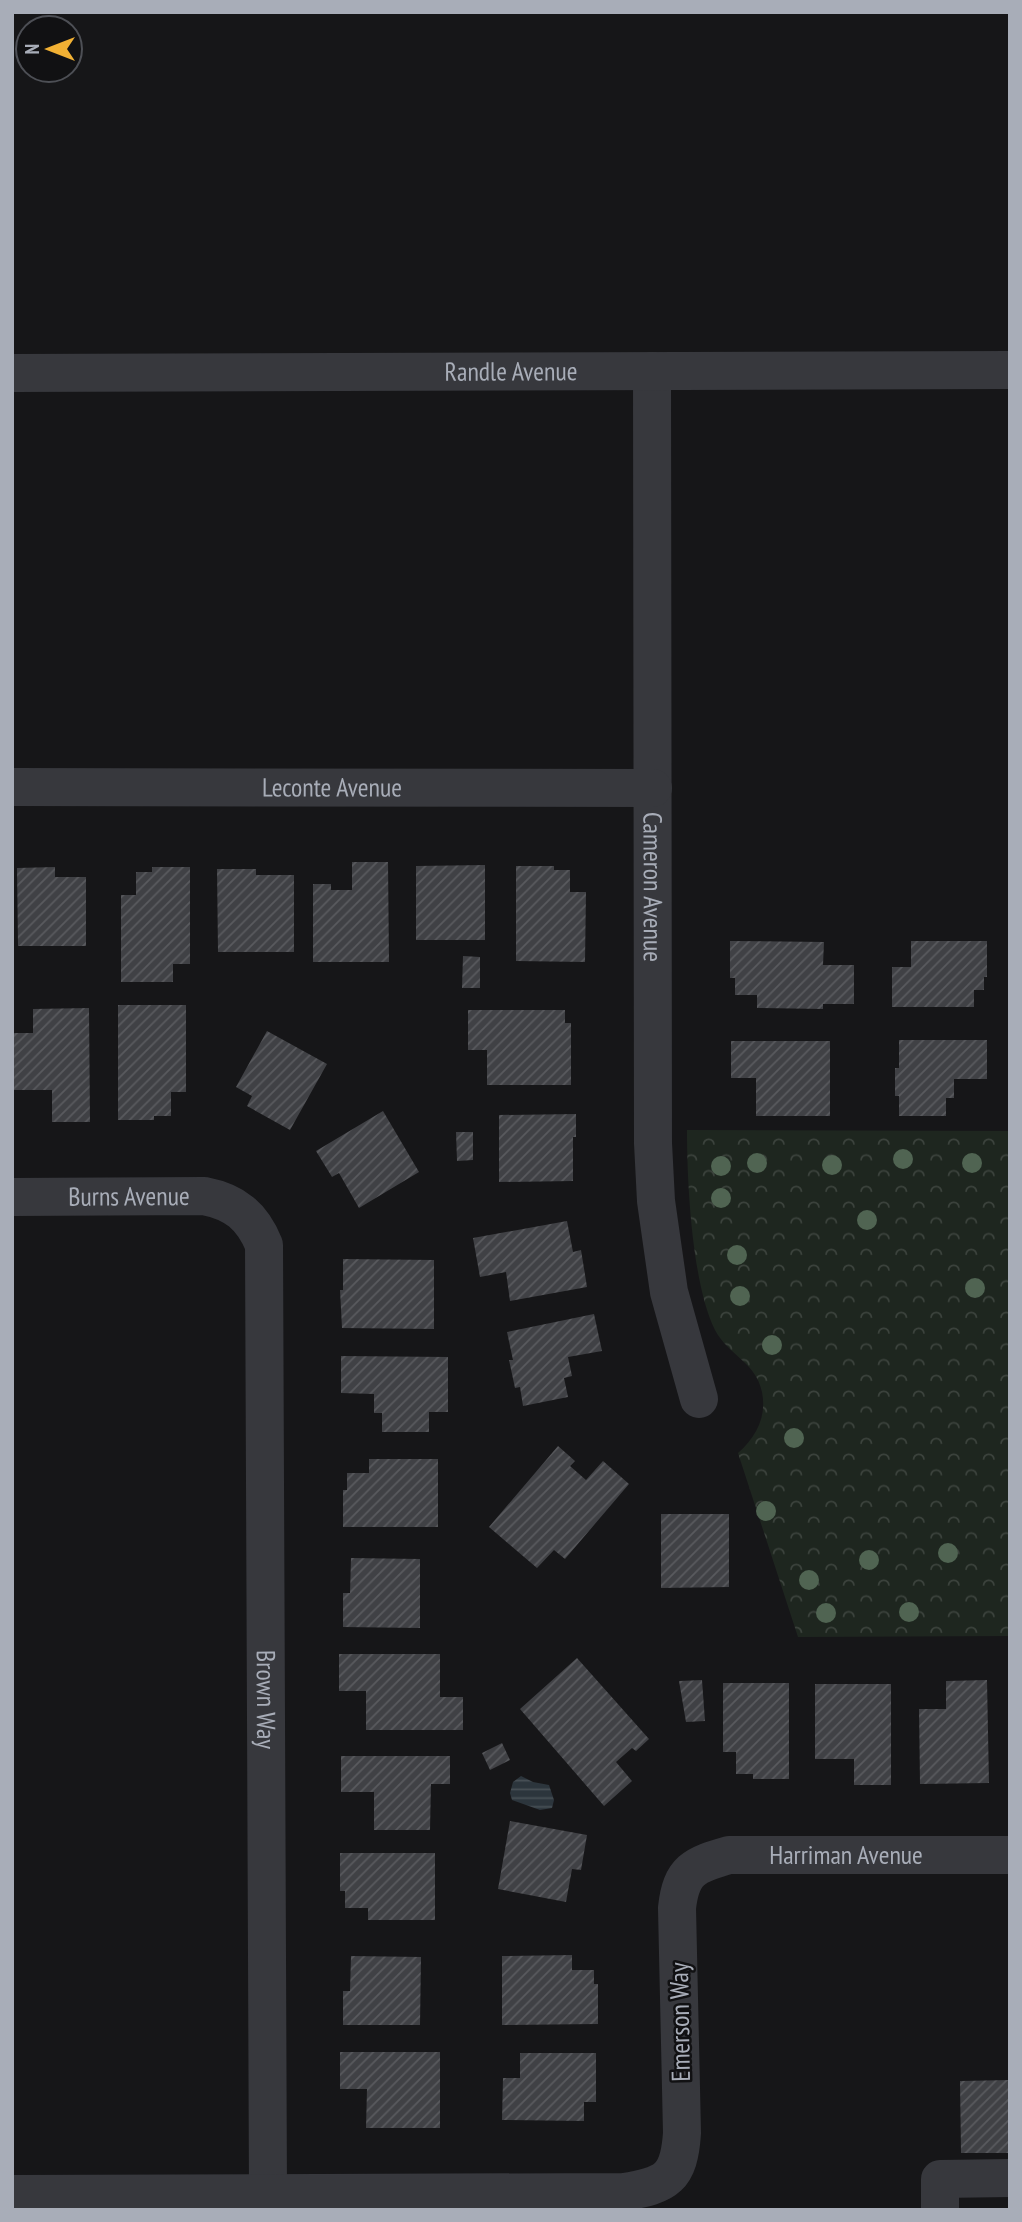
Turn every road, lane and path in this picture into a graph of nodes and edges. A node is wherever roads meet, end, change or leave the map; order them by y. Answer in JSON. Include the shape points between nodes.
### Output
{"nodes":[{"id":1,"x":1010,"y":370,"type":"edge"},
{"id":2,"x":652,"y":371,"type":"junction"},
{"id":3,"x":12,"y":373,"type":"edge"},
{"id":4,"x":12,"y":787,"type":"edge"},
{"id":5,"x":653,"y":788,"type":"junction"},
{"id":6,"x":12,"y":1197,"type":"edge"},
{"id":7,"x":244,"y":1213,"type":"joint"},
{"id":8,"x":699,"y":1399,"type":"dead end"},
{"id":9,"x":1010,"y":1855,"type":"edge"},
{"id":10,"x":688,"y":1873,"type":"joint"},
{"id":11,"x":1010,"y":2178,"type":"edge"},
{"id":12,"x":268,"y":2193,"type":"junction"},
{"id":13,"x":12,"y":2194,"type":"edge"},
{"id":14,"x":940,"y":2210,"type":"edge"}],
"edges":[{"from":1,"to":2,"type":"street","name":"Randle Avenue"},
{"from":2,"to":3,"type":"street","name":"Randle Avenue"},
{"from":2,"to":5,"type":"street","name":"Cameron Avenue"},
{"from":4,"to":5,"type":"street","name":"Leconte Avenue"},
{"from":5,"to":8,"type":"street","name":"Cameron Avenue","via":[[656,1201],[669,1292]]},
{"from":6,"to":7,"type":"street","name":"Burns Avenue","via":[[204,1196],[221,1199]]},
{"from":7,"to":12,"type":"street","name":"Brown Way","via":[[259,1233],[265,1258]]},
{"from":9,"to":10,"type":"street","name":"Harriman Avenue","via":[[729,1855]]},
{"from":10,"to":12,"type":"street","name":"Emerson Way","via":[[680,1886],[677,1908],[682,2133],[673,2174],[649,2188],[624,2192]]},
{"from":11,"to":14,"type":"street","via":[[940,2179]]},
{"from":12,"to":13,"type":"street"}]}
